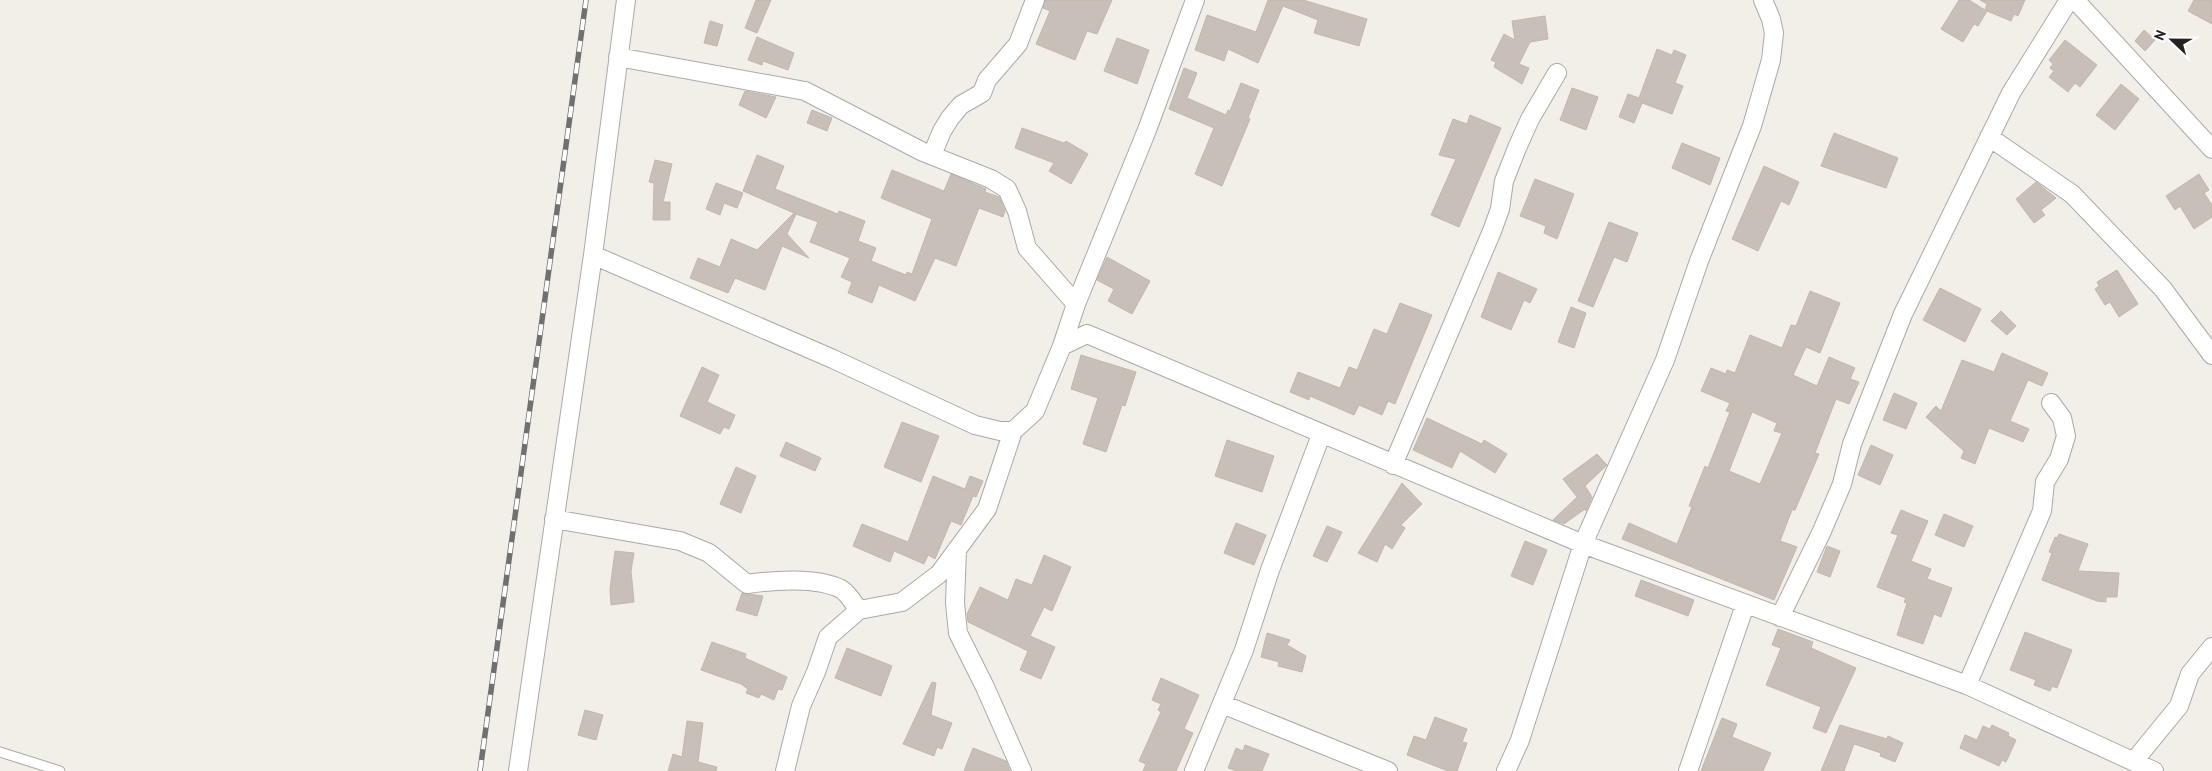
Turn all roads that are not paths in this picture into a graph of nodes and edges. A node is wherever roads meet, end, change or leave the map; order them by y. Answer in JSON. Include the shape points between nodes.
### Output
{"nodes":[{"id":1,"x":626,"y":0,"type":"edge"},
{"id":2,"x":1036,"y":0,"type":"edge"},
{"id":3,"x":1195,"y":0,"type":"edge"},
{"id":4,"x":1763,"y":0,"type":"edge"},
{"id":5,"x":2069,"y":0,"type":"edge"},
{"id":6,"x":2075,"y":0,"type":"edge"},
{"id":7,"x":618,"y":57,"type":"junction"},
{"id":8,"x":1557,"y":72,"type":"dead end"},
{"id":9,"x":1990,"y":137,"type":"junction"},
{"id":10,"x":2212,"y":149,"type":"edge"},
{"id":11,"x":932,"y":155,"type":"junction"},
{"id":12,"x":593,"y":254,"type":"junction"},
{"id":13,"x":1076,"y":304,"type":"junction"},
{"id":14,"x":1062,"y":346,"type":"junction"},
{"id":15,"x":2212,"y":355,"type":"edge"},
{"id":16,"x":2051,"y":403,"type":"dead end"},
{"id":17,"x":1013,"y":431,"type":"junction"},
{"id":18,"x":1321,"y":435,"type":"junction"},
{"id":19,"x":1393,"y":465,"type":"junction"},
{"id":20,"x":554,"y":519,"type":"junction"},
{"id":21,"x":1583,"y":544,"type":"junction"},
{"id":22,"x":958,"y":549,"type":"junction"},
{"id":23,"x":1745,"y":605,"type":"junction"},
{"id":24,"x":859,"y":610,"type":"junction"},
{"id":25,"x":1780,"y":617,"type":"junction"},
{"id":26,"x":2212,"y":647,"type":"edge"},
{"id":27,"x":1967,"y":685,"type":"junction"},
{"id":28,"x":1222,"y":704,"type":"junction"},
{"id":29,"x":0,"y":752,"type":"edge"},
{"id":30,"x":2134,"y":761,"type":"junction"},
{"id":31,"x":60,"y":771,"type":"edge"},
{"id":32,"x":518,"y":771,"type":"edge"},
{"id":33,"x":786,"y":771,"type":"edge"},
{"id":34,"x":1022,"y":771,"type":"edge"},
{"id":35,"x":1194,"y":771,"type":"edge"},
{"id":36,"x":1388,"y":771,"type":"edge"},
{"id":37,"x":1506,"y":771,"type":"edge"},
{"id":38,"x":1688,"y":771,"type":"edge"},
{"id":39,"x":2154,"y":771,"type":"edge"}],
"edges":[{"from":1,"to":7,"type":"street"},
{"from":2,"to":11,"type":"street","via":[[1018,44],[987,80],[982,93],[961,105],[950,118]]},
{"from":3,"to":13,"type":"street","via":[[1147,130]]},
{"from":4,"to":21,"type":"street","via":[[1774,33],[1771,60],[1752,126],[1699,261],[1665,360]]},
{"from":5,"to":9,"type":"street","via":[[2011,92]]},
{"from":6,"to":10,"type":"street"},
{"from":7,"to":11,"type":"street","via":[[806,91]]},
{"from":7,"to":12,"type":"street"},
{"from":8,"to":19,"type":"street","via":[[1516,148],[1492,231]]},
{"from":9,"to":15,"type":"street","via":[[2072,194],[2162,289]]},
{"from":9,"to":25,"type":"street","via":[[1904,314],[1852,444],[1835,500]]},
{"from":11,"to":13,"type":"street","via":[[991,179],[1007,190],[1017,211],[1027,248]]},
{"from":12,"to":17,"type":"street","via":[[975,424]]},
{"from":12,"to":20,"type":"street"},
{"from":13,"to":14,"type":"street"},
{"from":14,"to":17,"type":"street","via":[[1035,411]]},
{"from":14,"to":18,"type":"street","via":[[1088,334]]},
{"from":16,"to":27,"type":"street","via":[[2062,418],[2066,436],[2045,482],[2042,511]]},
{"from":17,"to":22,"type":"street","via":[[987,509]]},
{"from":18,"to":19,"type":"street"},
{"from":18,"to":28,"type":"street"},
{"from":19,"to":21,"type":"street"},
{"from":20,"to":24,"type":"street","via":[[680,541],[709,553],[747,584],[775,580],[805,581],[842,590]]},
{"from":20,"to":32,"type":"street"},
{"from":21,"to":23,"type":"street"},
{"from":21,"to":37,"type":"street","via":[[1520,740]]},
{"from":22,"to":24,"type":"street","via":[[939,574],[902,602]]},
{"from":22,"to":34,"type":"street","via":[[955,603],[958,633]]},
{"from":23,"to":25,"type":"street"},
{"from":23,"to":38,"type":"street"},
{"from":24,"to":33,"type":"street","via":[[828,636],[801,706]]},
{"from":25,"to":27,"type":"street"},
{"from":26,"to":30,"type":"street","via":[[2190,674],[2179,706]]},
{"from":27,"to":30,"type":"street"},
{"from":28,"to":35,"type":"street"},
{"from":28,"to":36,"type":"street"},
{"from":29,"to":31,"type":"lane"},
{"from":30,"to":39,"type":"street"}]}
